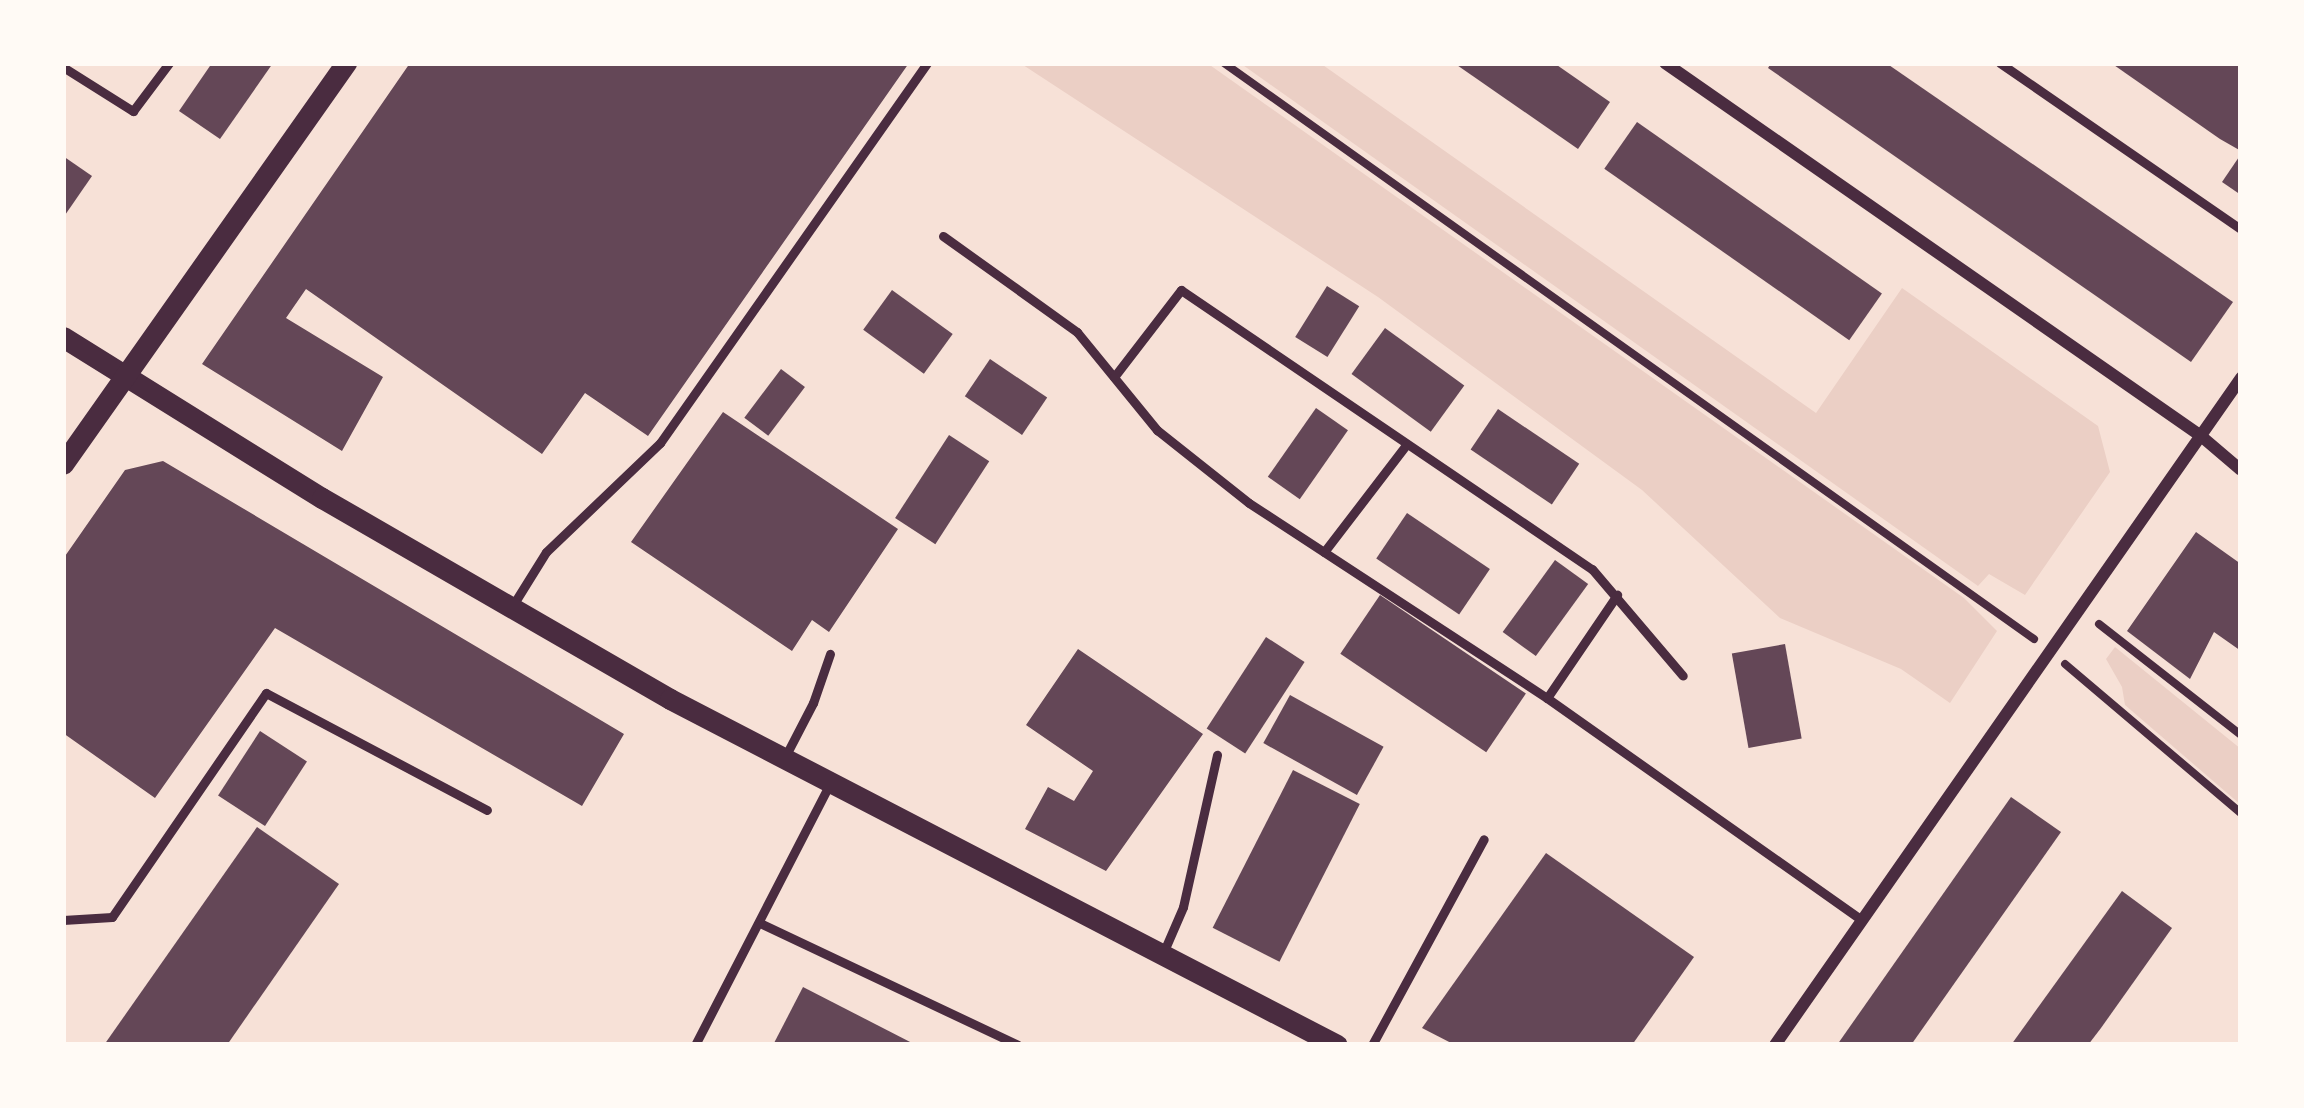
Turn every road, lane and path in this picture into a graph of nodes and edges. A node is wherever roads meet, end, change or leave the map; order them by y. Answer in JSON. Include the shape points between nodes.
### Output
{"nodes":[{"id":1,"x":169,"y":63,"type":"edge"},
{"id":2,"x":346,"y":63,"type":"edge"},
{"id":3,"x":927,"y":63,"type":"edge"},
{"id":4,"x":1224,"y":63,"type":"edge"},
{"id":5,"x":1665,"y":63,"type":"edge"},
{"id":6,"x":2000,"y":63,"type":"edge"},
{"id":7,"x":63,"y":68,"type":"edge"},
{"id":8,"x":2241,"y":229,"type":"edge"},
{"id":9,"x":943,"y":236,"type":"dead end"},
{"id":10,"x":63,"y":337,"type":"edge"},
{"id":11,"x":124,"y":376,"type":"junction"},
{"id":12,"x":1114,"y":377,"type":"junction"},
{"id":13,"x":2241,"y":379,"type":"edge"},
{"id":14,"x":2201,"y":436,"type":"junction"},
{"id":15,"x":1407,"y":444,"type":"junction"},
{"id":16,"x":63,"y":464,"type":"edge"},
{"id":17,"x":2241,"y":470,"type":"edge"},
{"id":18,"x":1324,"y":552,"type":"junction"},
{"id":19,"x":1617,"y":595,"type":"junction"},
{"id":20,"x":2078,"y":609,"type":"junction"},
{"id":21,"x":510,"y":610,"type":"junction"},
{"id":22,"x":2008,"y":617,"type":"dead end"},
{"id":23,"x":830,"y":654,"type":"dead end"},
{"id":24,"x":1683,"y":676,"type":"dead end"},
{"id":25,"x":2094,"y":687,"type":"dead end"},
{"id":26,"x":1546,"y":698,"type":"junction"},
{"id":27,"x":2241,"y":736,"type":"edge"},
{"id":28,"x":1217,"y":755,"type":"dead end"},
{"id":29,"x":783,"y":760,"type":"junction"},
{"id":30,"x":830,"y":784,"type":"junction"},
{"id":31,"x":487,"y":810,"type":"dead end"},
{"id":32,"x":2241,"y":813,"type":"edge"},
{"id":33,"x":1484,"y":839,"type":"dead end"},
{"id":34,"x":1860,"y":919,"type":"junction"},
{"id":35,"x":63,"y":920,"type":"edge"},
{"id":36,"x":760,"y":923,"type":"junction"},
{"id":37,"x":1162,"y":956,"type":"junction"},
{"id":38,"x":695,"y":1045,"type":"edge"},
{"id":39,"x":1018,"y":1045,"type":"edge"},
{"id":40,"x":1337,"y":1045,"type":"edge"},
{"id":41,"x":1372,"y":1045,"type":"edge"},
{"id":42,"x":1774,"y":1045,"type":"edge"}],
"edges":[{"from":1,"to":7,"type":"lane","via":[[133,111]]},
{"from":2,"to":11,"type":"street"},
{"from":3,"to":21,"type":"lane","via":[[661,443],[546,552]]},
{"from":4,"to":22,"type":"path"},
{"from":5,"to":14,"type":"street"},
{"from":6,"to":8,"type":"lane"},
{"from":9,"to":12,"type":"lane","via":[[1077,332]]},
{"from":10,"to":11,"type":"street"},
{"from":11,"to":16,"type":"street"},
{"from":11,"to":21,"type":"street"},
{"from":12,"to":15,"type":"lane","via":[[1181,290]]},
{"from":12,"to":18,"type":"lane","via":[[1156,430]]},
{"from":13,"to":14,"type":"street"},
{"from":14,"to":17,"type":"street"},
{"from":14,"to":20,"type":"street"},
{"from":15,"to":18,"type":"lane"},
{"from":15,"to":19,"type":"lane","via":[[1592,569]]},
{"from":18,"to":26,"type":"lane"},
{"from":19,"to":24,"type":"lane"},
{"from":19,"to":26,"type":"lane"},
{"from":20,"to":27,"type":"path"},
{"from":20,"to":34,"type":"street"},
{"from":21,"to":29,"type":"street"},
{"from":23,"to":29,"type":"lane"},
{"from":25,"to":32,"type":"path"},
{"from":26,"to":34,"type":"lane"},
{"from":28,"to":37,"type":"lane","via":[[1183,907]]},
{"from":29,"to":30,"type":"street"},
{"from":30,"to":36,"type":"lane"},
{"from":30,"to":37,"type":"street"},
{"from":31,"to":35,"type":"lane","via":[[266,692],[112,917]]},
{"from":33,"to":41,"type":"lane"},
{"from":34,"to":42,"type":"street"},
{"from":36,"to":38,"type":"lane"},
{"from":36,"to":39,"type":"lane"},
{"from":37,"to":40,"type":"street"}]}
